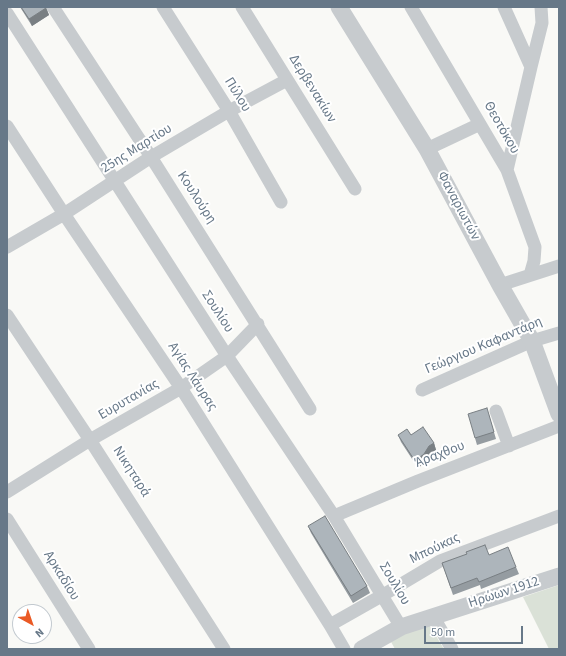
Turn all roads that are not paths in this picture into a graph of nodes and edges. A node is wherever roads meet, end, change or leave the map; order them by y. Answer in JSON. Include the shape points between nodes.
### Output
{"nodes":[{"id":1,"x":11,"y":7,"type":"edge"},
{"id":2,"x":53,"y":7,"type":"edge"},
{"id":3,"x":163,"y":7,"type":"edge"},
{"id":4,"x":242,"y":7,"type":"edge"},
{"id":5,"x":339,"y":7,"type":"edge"},
{"id":6,"x":411,"y":7,"type":"edge"},
{"id":7,"x":504,"y":7,"type":"edge"},
{"id":8,"x":541,"y":7,"type":"edge"},
{"id":9,"x":7,"y":10,"type":"edge"},
{"id":10,"x":7,"y":13,"type":"edge"},
{"id":11,"x":531,"y":67,"type":"junction"},
{"id":12,"x":287,"y":80,"type":"junction"},
{"id":13,"x":229,"y":111,"type":"junction"},
{"id":14,"x":480,"y":124,"type":"junction"},
{"id":15,"x":7,"y":126,"type":"edge"},
{"id":16,"x":427,"y":149,"type":"junction"},
{"id":17,"x":151,"y":157,"type":"junction"},
{"id":18,"x":506,"y":170,"type":"junction"},
{"id":19,"x":114,"y":182,"type":"junction"},
{"id":20,"x":355,"y":188,"type":"dead end"},
{"id":21,"x":281,"y":202,"type":"dead end"},
{"id":22,"x":64,"y":214,"type":"junction"},
{"id":23,"x":7,"y":247,"type":"edge"},
{"id":24,"x":559,"y":266,"type":"edge"},
{"id":25,"x":530,"y":275,"type":"junction"},
{"id":26,"x":500,"y":285,"type":"junction"},
{"id":27,"x":7,"y":315,"type":"edge"},
{"id":28,"x":258,"y":324,"type":"junction"},
{"id":29,"x":559,"y":333,"type":"edge"},
{"id":30,"x":532,"y":341,"type":"junction"},
{"id":31,"x":227,"y":356,"type":"junction"},
{"id":32,"x":181,"y":388,"type":"junction"},
{"id":33,"x":422,"y":390,"type":"dead end"},
{"id":34,"x":310,"y":409,"type":"dead end"},
{"id":35,"x":496,"y":411,"type":"dead end"},
{"id":36,"x":559,"y":414,"type":"edge"},
{"id":37,"x":559,"y":426,"type":"edge"},
{"id":38,"x":90,"y":440,"type":"junction"},
{"id":39,"x":509,"y":446,"type":"junction"},
{"id":40,"x":7,"y":492,"type":"edge"},
{"id":41,"x":334,"y":516,"type":"junction"},
{"id":42,"x":559,"y":516,"type":"edge"},
{"id":43,"x":7,"y":519,"type":"edge"},
{"id":44,"x":559,"y":576,"type":"edge"},
{"id":45,"x":383,"y":595,"type":"junction"},
{"id":46,"x":433,"y":616,"type":"junction"},
{"id":47,"x":330,"y":625,"type":"junction"},
{"id":48,"x":401,"y":627,"type":"junction"},
{"id":49,"x":89,"y":649,"type":"edge"},
{"id":50,"x":224,"y":649,"type":"edge"},
{"id":51,"x":344,"y":649,"type":"edge"},
{"id":52,"x":362,"y":649,"type":"edge"},
{"id":53,"x":452,"y":649,"type":"edge"}],
"edges":[{"from":1,"to":9,"type":"street"},
{"from":2,"to":17,"type":"street","name":"Κουλούρη"},
{"from":3,"to":13,"type":"street","name":"Πύλου"},
{"from":4,"to":12,"type":"street","name":"Δερβενακίων"},
{"from":5,"to":16,"type":"street","name":"Φαναριωτών"},
{"from":6,"to":14,"type":"street","name":"Θεοτόκου"},
{"from":7,"to":11,"type":"street"},
{"from":8,"to":11,"type":"street","via":[[542,23]]},
{"from":10,"to":19,"type":"street","name":"Σουλίου"},
{"from":11,"to":18,"type":"street"},
{"from":12,"to":13,"type":"street","name":"25ης Μαρτίου"},
{"from":12,"to":20,"type":"street","name":"Δερβενακίων"},
{"from":13,"to":17,"type":"street","name":"25ης Μαρτίου"},
{"from":13,"to":21,"type":"street","name":"Πύλου"},
{"from":14,"to":16,"type":"street"},
{"from":14,"to":18,"type":"street","name":"Θεοτόκου"},
{"from":15,"to":22,"type":"street","name":"Αγίας Λάυρας"},
{"from":16,"to":26,"type":"street","name":"Φαναριωτών"},
{"from":17,"to":19,"type":"street","name":"25ης Μαρτίου"},
{"from":17,"to":28,"type":"street","name":"Κουλούρη"},
{"from":18,"to":25,"type":"street","name":"Θεοτόκου","via":[[535,247]]},
{"from":19,"to":22,"type":"street","name":"25ης Μαρτίου"},
{"from":19,"to":31,"type":"street","name":"Σουλίου"},
{"from":22,"to":23,"type":"street","name":"25ης Μαρτίου"},
{"from":22,"to":32,"type":"street","name":"Αγίας Λάυρας"},
{"from":24,"to":25,"type":"street"},
{"from":25,"to":26,"type":"street"},
{"from":26,"to":30,"type":"street","name":"Φαναριωτών"},
{"from":27,"to":38,"type":"street","name":"Νικηταρά"},
{"from":28,"to":31,"type":"street","name":"Ευρυτανίας"},
{"from":28,"to":34,"type":"street","name":"Κουλούρη"},
{"from":29,"to":30,"type":"street","name":"Γεώργιου Καφαντάρη"},
{"from":30,"to":33,"type":"street","name":"Γεώργιου Καφαντάρη"},
{"from":30,"to":36,"type":"street","name":"Φαναριωτών"},
{"from":31,"to":32,"type":"street","name":"Ευρυτανίας"},
{"from":31,"to":41,"type":"street","name":"Σουλίου"},
{"from":32,"to":38,"type":"street","name":"Ευρυτανίας"},
{"from":32,"to":47,"type":"street","name":"Αγίας Λάυρας"},
{"from":35,"to":39,"type":"street"},
{"from":37,"to":39,"type":"street","name":"Άραχθου"},
{"from":38,"to":40,"type":"street","name":"Ευρυτανίας"},
{"from":38,"to":50,"type":"street","name":"Νικηταρά"},
{"from":39,"to":41,"type":"street","name":"Άραχθου"},
{"from":41,"to":45,"type":"street","name":"Σουλίου"},
{"from":42,"to":45,"type":"street","name":"Μπούκας","via":[[440,561]]},
{"from":43,"to":49,"type":"street","name":"Αρκαδίου"},
{"from":44,"to":46,"type":"street","name":"Ηρώων 1912"},
{"from":45,"to":47,"type":"street","name":"Μπούκας"},
{"from":45,"to":48,"type":"street","name":"Σουλίου"},
{"from":46,"to":48,"type":"street","name":"Ηρώων 1912"},
{"from":46,"to":53,"type":"street"},
{"from":47,"to":51,"type":"street","name":"Αγίας Λάυρας"},
{"from":48,"to":52,"type":"street","name":"Ηρώων 1912"}]}
